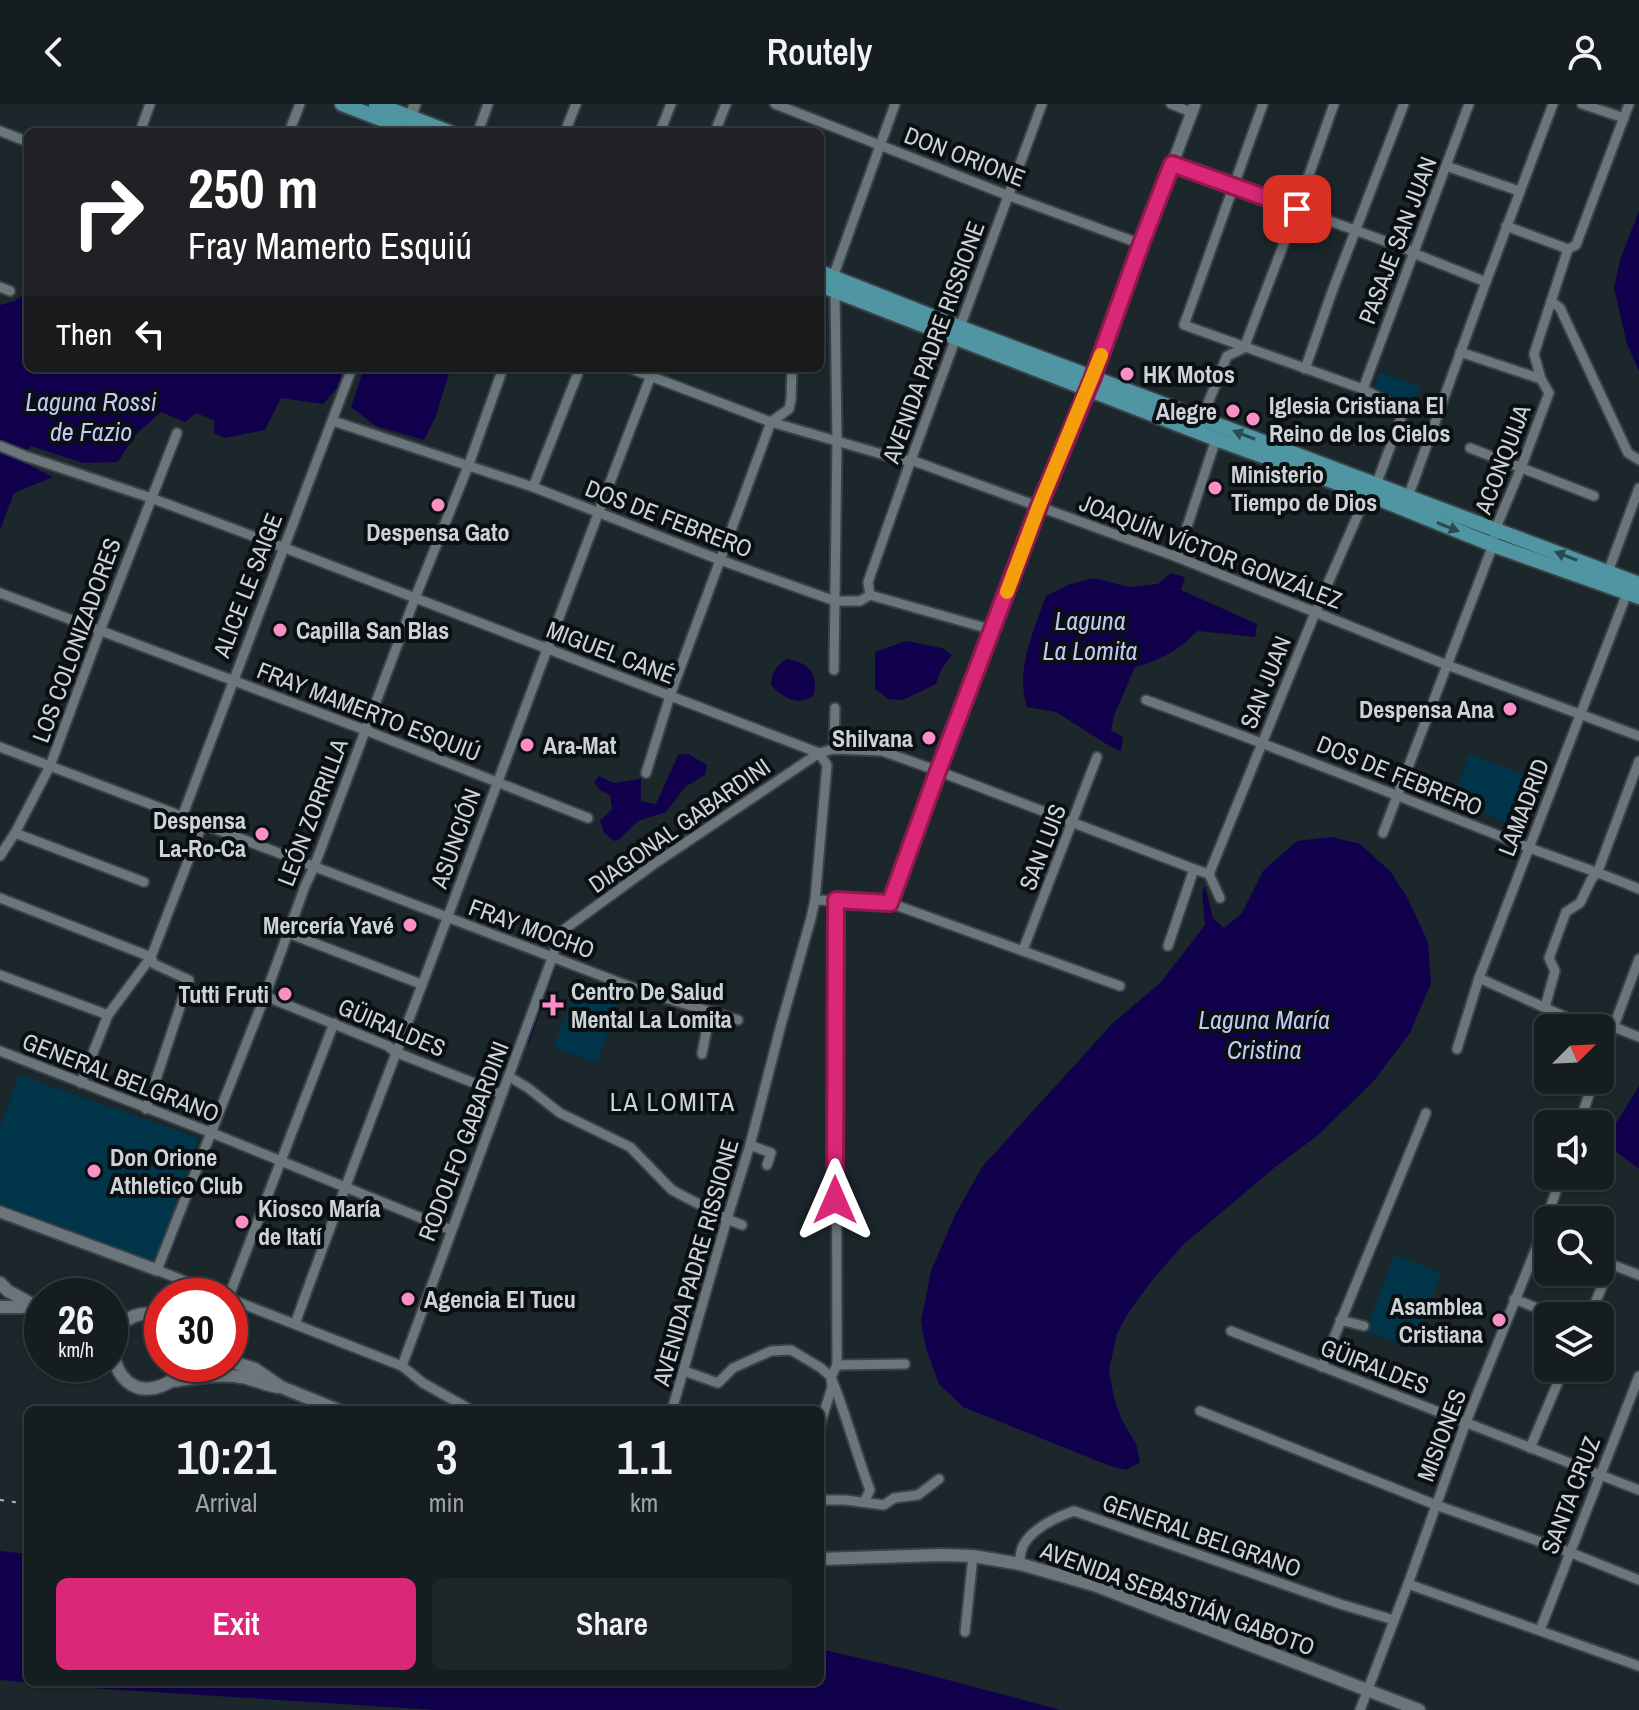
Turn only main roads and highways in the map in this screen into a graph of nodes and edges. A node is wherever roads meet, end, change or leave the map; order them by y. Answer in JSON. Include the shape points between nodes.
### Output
{"nodes":[{"id":1,"x":342,"y":104,"type":"edge"},
{"id":2,"x":376,"y":104,"type":"edge"},
{"id":3,"x":412,"y":120,"type":"edge"},
{"id":4,"x":436,"y":128,"type":"edge"},
{"id":5,"x":827,"y":281,"type":"edge"},
{"id":6,"x":1090,"y":383,"type":"junction"},
{"id":7,"x":1372,"y":489,"type":"junction"},
{"id":8,"x":1494,"y":537,"type":"junction"},
{"id":9,"x":1634,"y":589,"type":"edge"},
{"id":10,"x":0,"y":1283,"type":"edge"},
{"id":11,"x":24,"y":1300,"type":"edge"},
{"id":12,"x":0,"y":1307,"type":"edge"},
{"id":13,"x":24,"y":1308,"type":"edge"},
{"id":14,"x":248,"y":1367,"type":"edge"},
{"id":15,"x":248,"y":1379,"type":"edge"},
{"id":16,"x":128,"y":1380,"type":"edge"},
{"id":17,"x":169,"y":1382,"type":"edge"},
{"id":18,"x":281,"y":1387,"type":"junction"},
{"id":19,"x":328,"y":1406,"type":"edge"},
{"id":20,"x":824,"y":1559,"type":"edge"},
{"id":21,"x":1419,"y":1710,"type":"edge"}],
"edges":[{"from":1,"to":3,"type":"main road"},
{"from":2,"to":3,"type":"main road"},
{"from":3,"to":4,"type":"main road"},
{"from":5,"to":6,"type":"main road"},
{"from":7,"to":6,"type":"main road","one_way":true,"via":[[1202,418]]},
{"from":6,"to":7,"type":"main road","via":[[1216,439]]},
{"from":7,"to":8,"type":"main road","via":[[1408,497]]},
{"from":7,"to":8,"type":"main road","one_way":true,"via":[[1420,515]]},
{"from":8,"to":9,"type":"main road"},
{"from":9,"to":8,"type":"main road","one_way":true,"via":[[1608,572]]},
{"from":10,"to":11,"type":"main road"},
{"from":12,"to":13,"type":"main road"},
{"from":14,"to":18,"type":"main road"},
{"from":15,"to":18,"type":"main road"},
{"from":16,"to":17,"type":"main road","via":[[145,1387]]},
{"from":18,"to":19,"type":"main road"},
{"from":20,"to":21,"type":"main road","name":"AVENIDA SEBASTIÁN GABOTO","via":[[940,1555],[1020,1564],[1094,1585]]}]}
